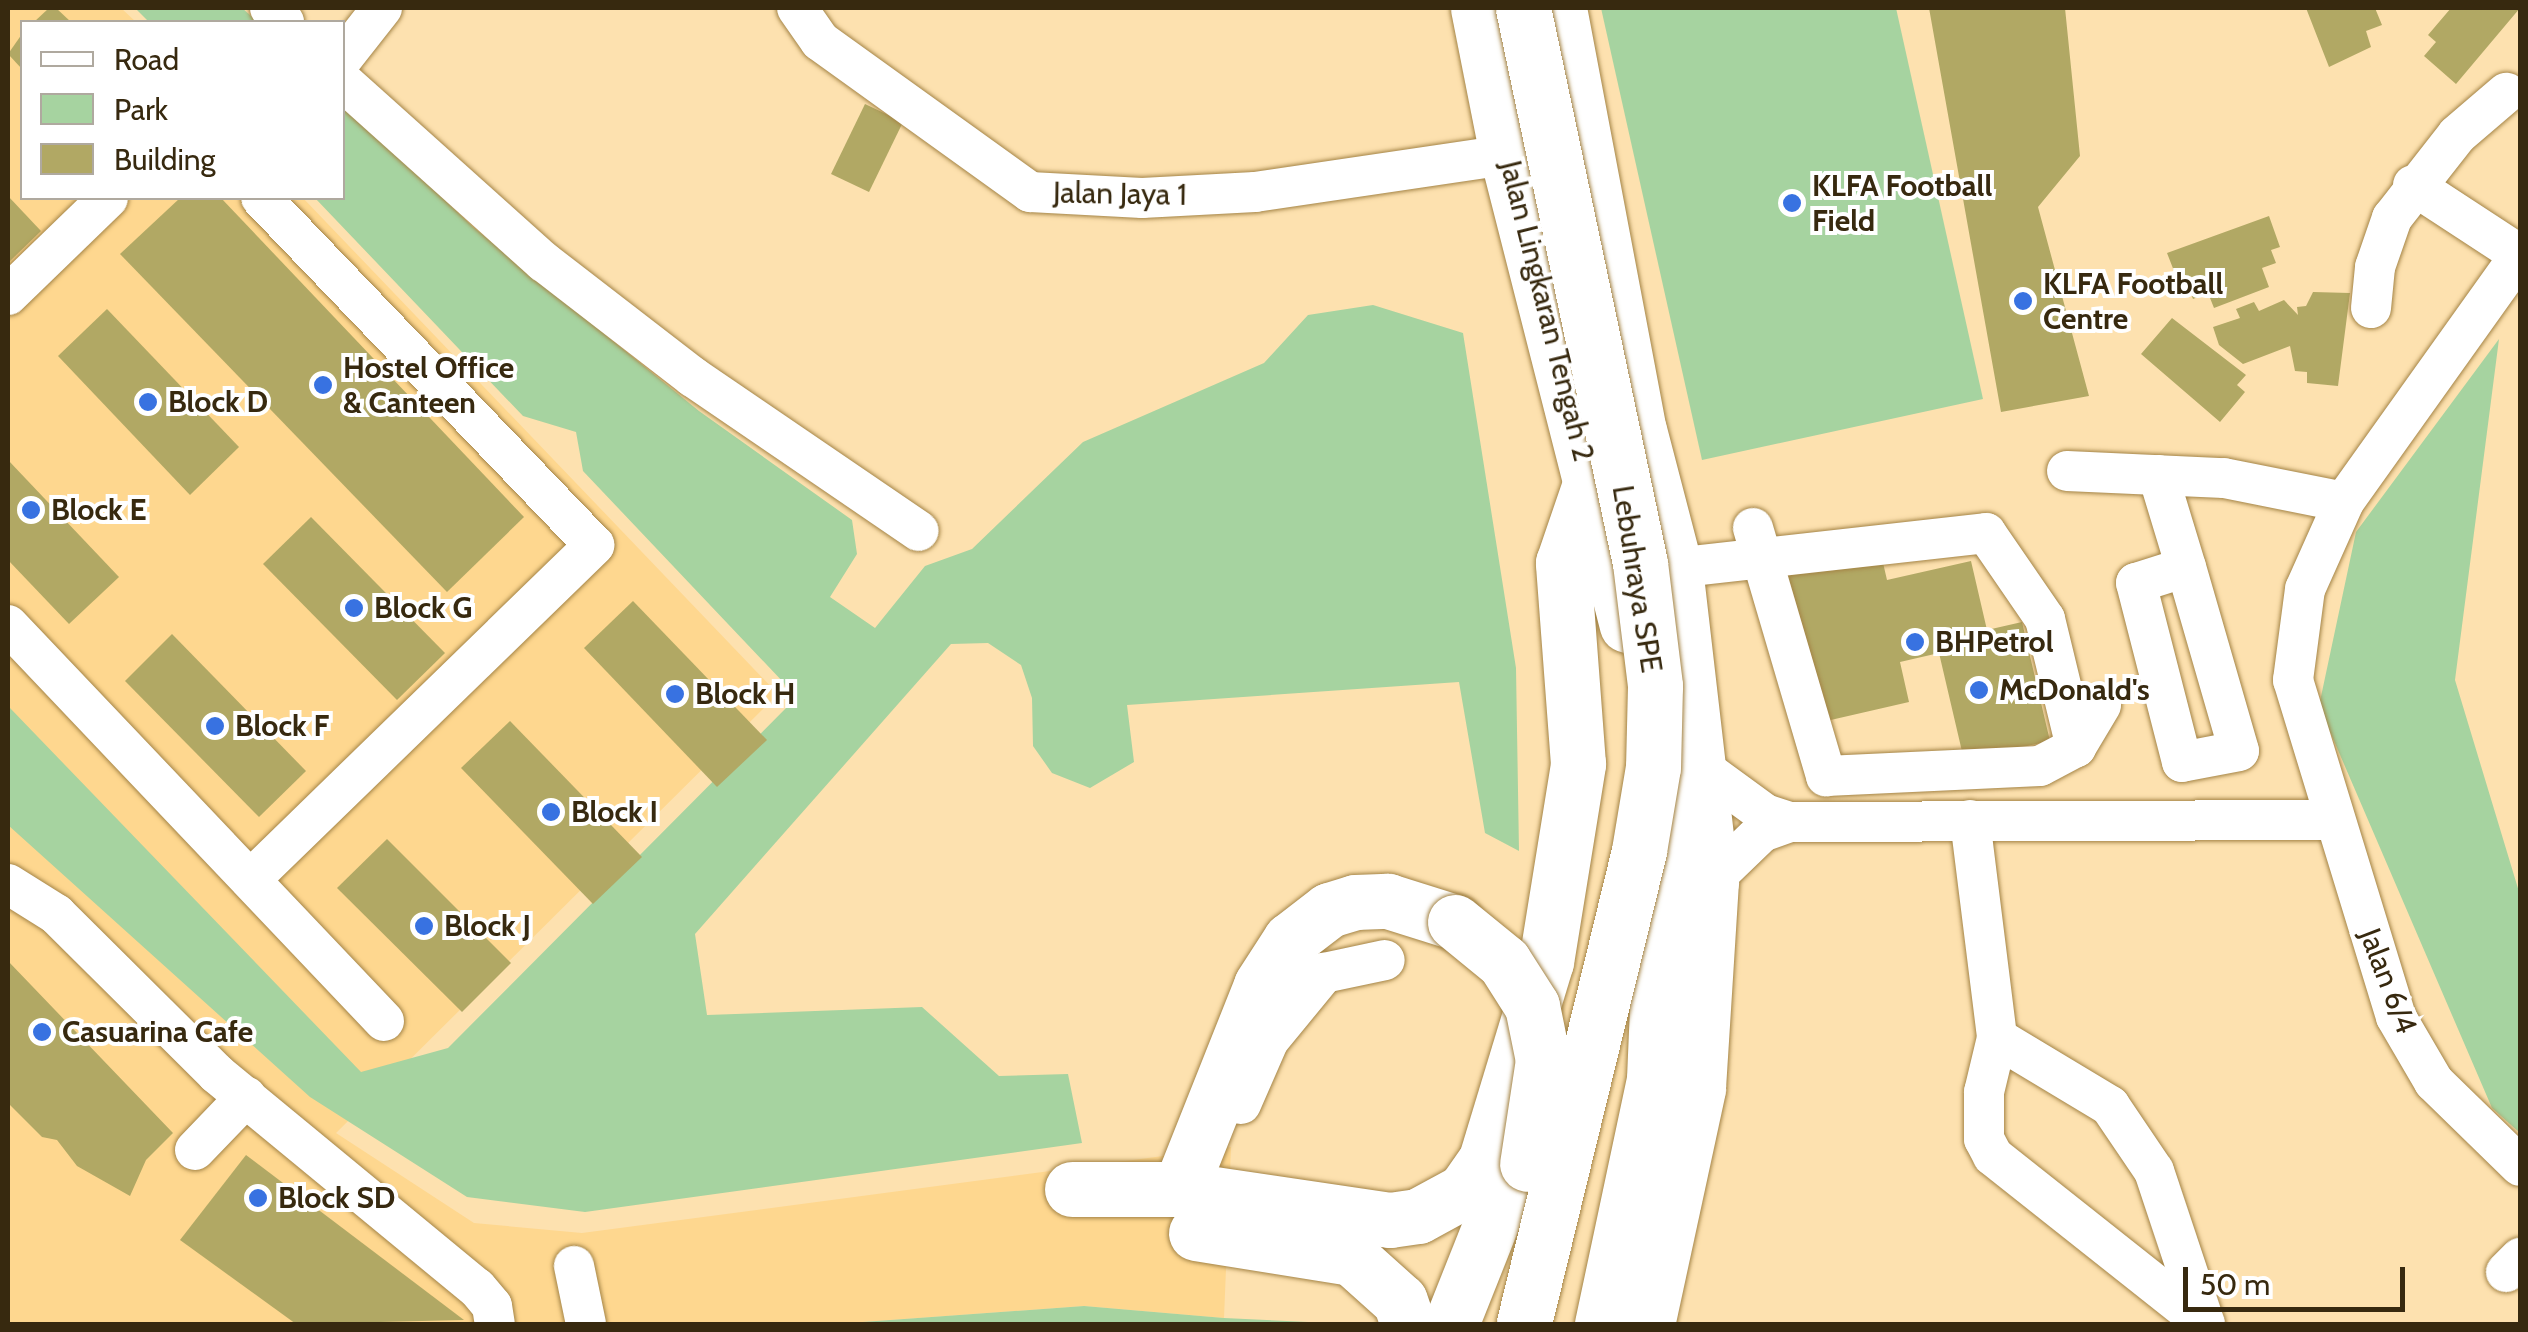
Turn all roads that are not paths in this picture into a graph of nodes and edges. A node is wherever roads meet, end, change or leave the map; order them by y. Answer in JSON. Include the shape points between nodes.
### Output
{"nodes":[{"id":1,"x":382,"y":8,"type":"edge"},
{"id":2,"x":797,"y":8,"type":"edge"},
{"id":3,"x":1478,"y":8,"type":"edge"},
{"id":4,"x":1523,"y":8,"type":"edge"},
{"id":5,"x":1559,"y":8,"type":"edge"},
{"id":6,"x":345,"y":55,"type":"edge"},
{"id":7,"x":345,"y":84,"type":"edge"},
{"id":8,"x":2506,"y":93,"type":"dead end"},
{"id":9,"x":1507,"y":154,"type":"junction"},
{"id":10,"x":2413,"y":185,"type":"junction"},
{"id":11,"x":106,"y":200,"type":"edge"},
{"id":12,"x":263,"y":200,"type":"edge"},
{"id":13,"x":2520,"y":255,"type":"edge"},
{"id":14,"x":8,"y":295,"type":"edge"},
{"id":15,"x":2371,"y":308,"type":"dead end"},
{"id":16,"x":2066,"y":472,"type":"dead end"},
{"id":17,"x":2158,"y":476,"type":"junction"},
{"id":18,"x":1590,"y":484,"type":"junction"},
{"id":19,"x":2344,"y":502,"type":"junction"},
{"id":20,"x":919,"y":531,"type":"dead end"},
{"id":21,"x":1758,"y":542,"type":"junction"},
{"id":22,"x":2186,"y":567,"type":"dead end"},
{"id":23,"x":1676,"y":568,"type":"junction"},
{"id":24,"x":8,"y":625,"type":"edge"},
{"id":25,"x":2101,"y":706,"type":"dead end"},
{"id":26,"x":2076,"y":748,"type":"junction"},
{"id":27,"x":1578,"y":764,"type":"junction"},
{"id":28,"x":1702,"y":768,"type":"junction"},
{"id":29,"x":1892,"y":773,"type":"junction"},
{"id":30,"x":1896,"y":820,"type":"junction"},
{"id":31,"x":1970,"y":820,"type":"junction"},
{"id":32,"x":2331,"y":820,"type":"junction"},
{"id":33,"x":1789,"y":822,"type":"junction"},
{"id":34,"x":251,"y":880,"type":"junction"},
{"id":35,"x":1711,"y":881,"type":"junction"},
{"id":36,"x":8,"y":884,"type":"edge"},
{"id":37,"x":1385,"y":960,"type":"dead end"},
{"id":38,"x":384,"y":1021,"type":"dead end"},
{"id":39,"x":1997,"y":1038,"type":"junction"},
{"id":40,"x":246,"y":1097,"type":"junction"},
{"id":41,"x":196,"y":1150,"type":"dead end"},
{"id":42,"x":2520,"y":1166,"type":"edge"},
{"id":43,"x":1072,"y":1189,"type":"dead end"},
{"id":44,"x":1192,"y":1205,"type":"junction"},
{"id":45,"x":574,"y":1266,"type":"dead end"},
{"id":46,"x":495,"y":1324,"type":"edge"},
{"id":47,"x":586,"y":1324,"type":"edge"},
{"id":48,"x":1408,"y":1324,"type":"edge"},
{"id":49,"x":1451,"y":1324,"type":"edge"},
{"id":50,"x":1486,"y":1324,"type":"edge"},
{"id":51,"x":1524,"y":1324,"type":"edge"},
{"id":52,"x":1602,"y":1324,"type":"edge"},
{"id":53,"x":1647,"y":1324,"type":"edge"},
{"id":54,"x":2205,"y":1324,"type":"edge"}],
"edges":[{"from":1,"to":6,"type":"street"},
{"from":2,"to":9,"type":"street","name":"Jalan Jaya 1","via":[[820,41],[1030,192],[1142,198],[1255,192]]},
{"from":3,"to":9,"type":"highway","name":"Jalan Lingkaran Tengah 2"},
{"from":4,"to":51,"type":"highway","name":"Lebuhraya SPE","bridge":true,"via":[[1640,562],[1655,686],[1653,767],[1639,851]]},
{"from":5,"to":23,"type":"highway","name":"Jalan Lingkaran Tengah 2","via":[[1639,430]]},
{"from":7,"to":20,"type":"street","via":[[544,262],[693,377]]},
{"from":8,"to":10,"type":"street"},
{"from":9,"to":18,"type":"highway","name":"Jalan Lingkaran Tengah 2"},
{"from":10,"to":13,"type":"street"},
{"from":10,"to":15,"type":"street","via":[[2392,218],[2375,267]]},
{"from":11,"to":14,"type":"street"},
{"from":12,"to":34,"type":"street","via":[[594,545]]},
{"from":13,"to":19,"type":"street","name":"Jalan 6/4"},
{"from":16,"to":17,"type":"street"},
{"from":17,"to":19,"type":"street","via":[[2224,478]]},
{"from":17,"to":22,"type":"street"},
{"from":18,"to":27,"type":"highway","via":[[1563,563]]},
{"from":18,"to":52,"type":"highway","name":"Jalan Lingkaran Tengah 2","via":[[1640,686],[1662,889],[1654,1079]]},
{"from":19,"to":32,"type":"street","name":"Jalan 6/4","via":[[2305,590],[2294,651],[2293,680]]},
{"from":21,"to":23,"type":"street"},
{"from":21,"to":26,"type":"street","via":[[1986,533],[2045,620]]},
{"from":21,"to":29,"type":"street","via":[[1826,776]]},
{"from":23,"to":28,"type":"highway","name":"Jalan Lingkaran Tengah 2"},
{"from":24,"to":34,"type":"street"},
{"from":25,"to":26,"type":"street"},
{"from":26,"to":29,"type":"street","via":[[2040,766]]},
{"from":27,"to":44,"type":"highway","via":[[1546,962],[1486,1159],[1464,1191],[1418,1216],[1390,1220]]},
{"from":27,"to":49,"type":"highway","via":[[1576,903],[1566,976],[1522,1148]]},
{"from":28,"to":33,"type":"street","via":[[1765,814]]},
{"from":28,"to":35,"type":"highway","name":"Jalan Lingkaran Tengah 2"},
{"from":29,"to":30,"type":"street"},
{"from":30,"to":31,"type":"street"},
{"from":30,"to":33,"type":"street"},
{"from":31,"to":32,"type":"street"},
{"from":31,"to":39,"type":"street"},
{"from":32,"to":42,"type":"street","name":"Jalan 6/4","via":[[2396,1018],[2434,1082]]},
{"from":33,"to":35,"type":"street","via":[[1762,832]]},
{"from":34,"to":38,"type":"street"},
{"from":35,"to":53,"type":"highway","name":"Jalan Lingkaran Tengah 2","via":[[1698,1089]]},
{"from":36,"to":40,"type":"street","via":[[56,914]]},
{"from":37,"to":44,"type":"street","via":[[1324,973],[1296,1004],[1270,1040]]},
{"from":39,"to":54,"type":"street","via":[[2110,1106],[2154,1171]]},
{"from":39,"to":54,"type":"street","via":[[1984,1092],[1984,1139],[1993,1156]]},
{"from":40,"to":41,"type":"street"},
{"from":40,"to":46,"type":"street","via":[[477,1288],[492,1306]]},
{"from":43,"to":44,"type":"highway"},
{"from":44,"to":48,"type":"highway","via":[[1352,1258],[1400,1301]]},
{"from":44,"to":50,"type":"highway","bridge":true,"via":[[1261,984],[1309,922],[1329,910],[1372,901],[1425,909],[1479,935],[1521,981],[1543,1060],[1536,1130]]},
{"from":45,"to":47,"type":"street"}]}
